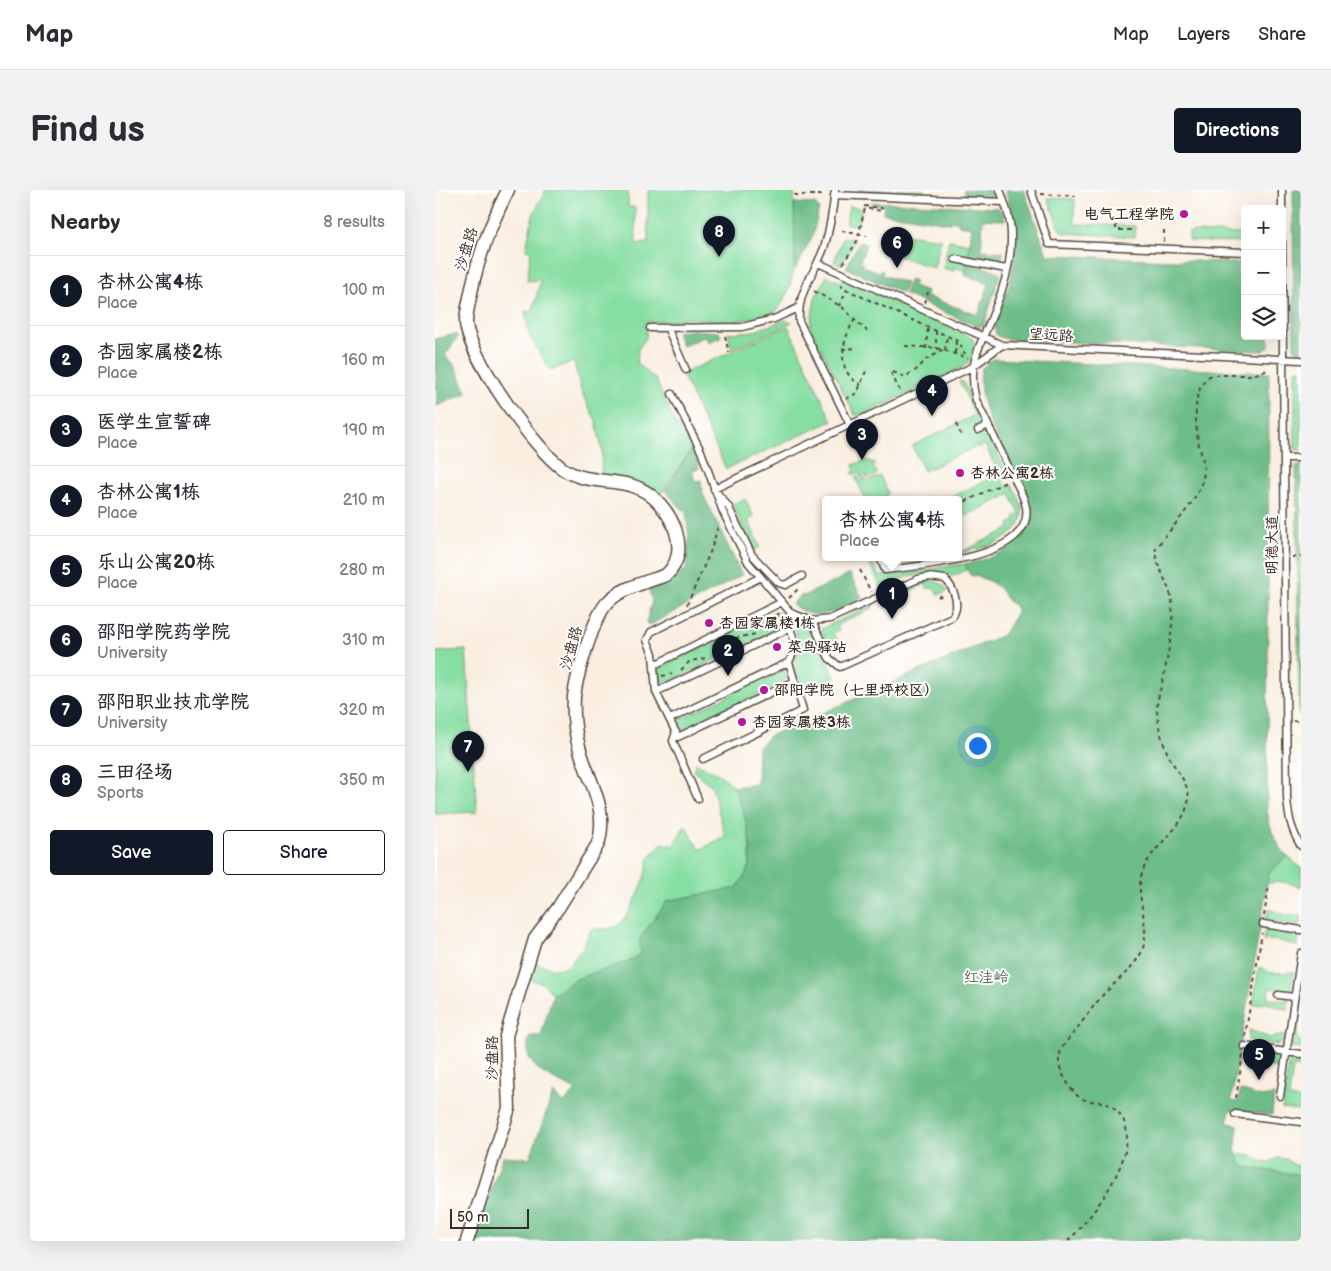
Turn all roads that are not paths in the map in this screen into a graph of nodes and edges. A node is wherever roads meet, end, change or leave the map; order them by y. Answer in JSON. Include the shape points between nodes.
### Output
{"nodes":[{"id":1,"x":508,"y":190,"type":"edge"},
{"id":2,"x":999,"y":190,"type":"edge"},
{"id":3,"x":1282,"y":190,"type":"edge"},
{"id":4,"x":1032,"y":192,"type":"edge"},
{"id":5,"x":835,"y":193,"type":"edge"},
{"id":6,"x":1004,"y":202,"type":"junction"},
{"id":7,"x":1282,"y":205,"type":"edge"},
{"id":8,"x":1241,"y":252,"type":"edge"},
{"id":9,"x":955,"y":259,"type":"dead end"},
{"id":10,"x":818,"y":263,"type":"junction"},
{"id":11,"x":1006,"y":269,"type":"junction"},
{"id":12,"x":1282,"y":295,"type":"edge"},
{"id":13,"x":798,"y":308,"type":"junction"},
{"id":14,"x":667,"y":327,"type":"junction"},
{"id":15,"x":650,"y":328,"type":"dead end"},
{"id":16,"x":984,"y":337,"type":"junction"},
{"id":17,"x":1002,"y":345,"type":"junction"},
{"id":18,"x":1283,"y":359,"type":"junction"},
{"id":19,"x":1301,"y":360,"type":"edge"},
{"id":20,"x":972,"y":367,"type":"junction"},
{"id":21,"x":686,"y":370,"type":"dead end"},
{"id":22,"x":672,"y":394,"type":"dead end"},
{"id":23,"x":988,"y":425,"type":"junction"},
{"id":24,"x":851,"y":427,"type":"junction"},
{"id":25,"x":978,"y":430,"type":"dead end"},
{"id":26,"x":1284,"y":458,"type":"junction"},
{"id":27,"x":1301,"y":458,"type":"edge"},
{"id":28,"x":715,"y":489,"type":"junction"},
{"id":29,"x":962,"y":557,"type":"edge"},
{"id":30,"x":881,"y":561,"type":"edge"},
{"id":31,"x":939,"y":561,"type":"edge"},
{"id":32,"x":802,"y":576,"type":"dead end"},
{"id":33,"x":761,"y":577,"type":"junction"},
{"id":34,"x":785,"y":601,"type":"junction"},
{"id":35,"x":791,"y":613,"type":"junction"},
{"id":36,"x":812,"y":621,"type":"junction"},
{"id":37,"x":790,"y":628,"type":"junction"},
{"id":38,"x":789,"y":662,"type":"junction"},
{"id":39,"x":654,"y":665,"type":"junction"},
{"id":40,"x":795,"y":681,"type":"junction"},
{"id":41,"x":656,"y":692,"type":"junction"},
{"id":42,"x":670,"y":719,"type":"junction"},
{"id":43,"x":676,"y":732,"type":"junction"},
{"id":44,"x":703,"y":759,"type":"dead end"},
{"id":45,"x":698,"y":799,"type":"dead end"},
{"id":46,"x":1301,"y":846,"type":"edge"},
{"id":47,"x":1263,"y":924,"type":"road end"},
{"id":48,"x":1301,"y":930,"type":"edge"},
{"id":49,"x":1301,"y":952,"type":"edge"},
{"id":50,"x":1297,"y":994,"type":"edge"},
{"id":51,"x":1278,"y":995,"type":"dead end"},
{"id":52,"x":1244,"y":1046,"type":"road end"},
{"id":53,"x":1286,"y":1052,"type":"junction"},
{"id":54,"x":1301,"y":1054,"type":"edge"},
{"id":55,"x":1279,"y":1096,"type":"dead end"},
{"id":56,"x":1235,"y":1114,"type":"dead end"},
{"id":57,"x":1301,"y":1122,"type":"edge"},
{"id":58,"x":467,"y":1241,"type":"edge"}],
"edges":[{"from":1,"to":58,"type":"street","name":"沙盘路","via":[[490,225],[475,274],[466,321],[469,337],[511,410],[545,454],[580,478],[635,486],[646,492],[667,513],[678,537],[678,549],[672,570],[614,596],[595,621],[576,688],[574,708],[579,749],[601,810],[601,836],[558,908],[535,939],[506,1036],[509,1108]]},
{"from":2,"to":6,"type":"lane"},
{"from":3,"to":7,"type":"lane"},
{"from":4,"to":8,"type":"lane","via":[[1049,244]]},
{"from":5,"to":6,"type":"lane"},
{"from":5,"to":10,"type":"lane","via":[[827,237]]},
{"from":6,"to":11,"type":"lane","via":[[1011,234]]},
{"from":9,"to":11,"type":"lane"},
{"from":10,"to":13,"type":"lane","via":[[801,294]]},
{"from":10,"to":16,"type":"lane","name":"望远路"},
{"from":11,"to":16,"type":"lane"},
{"from":12,"to":18,"type":"lane","name":"明德大道"},
{"from":13,"to":14,"type":"lane","via":[[742,327]]},
{"from":13,"to":24,"type":"lane","via":[[799,320]]},
{"from":14,"to":15,"type":"lane"},
{"from":14,"to":21,"type":"lane"},
{"from":16,"to":17,"type":"lane","name":"望远路"},
{"from":16,"to":20,"type":"lane"},
{"from":17,"to":18,"type":"lane","name":"望远路"},
{"from":17,"to":20,"type":"lane"},
{"from":18,"to":19,"type":"lane","name":"望远路"},
{"from":18,"to":26,"type":"lane","name":"明德大道"},
{"from":20,"to":23,"type":"lane","via":[[976,400]]},
{"from":20,"to":24,"type":"lane"},
{"from":22,"to":28,"type":"lane","via":[[701,451]]},
{"from":23,"to":25,"type":"lane"},
{"from":23,"to":29,"type":"lane","via":[[1025,507],[1025,518],[1018,532],[1003,546]]},
{"from":24,"to":28,"type":"lane"},
{"from":26,"to":27,"type":"lane"},
{"from":26,"to":46,"type":"lane","name":"明德大道","via":[[1287,797],[1288,815]]},
{"from":28,"to":32,"type":"lane","via":[[728,506],[752,555],[779,583],[785,585]]},
{"from":28,"to":33,"type":"lane","via":[[748,562]]},
{"from":30,"to":31,"type":"lane","via":[[885,570]]},
{"from":33,"to":34,"type":"lane"},
{"from":33,"to":39,"type":"lane","via":[[648,636]]},
{"from":34,"to":35,"type":"lane"},
{"from":34,"to":39,"type":"lane"},
{"from":35,"to":36,"type":"lane"},
{"from":35,"to":37,"type":"lane"},
{"from":36,"to":36,"type":"lane","via":[[830,619],[929,577],[945,579],[957,602],[952,617],[840,667],[829,658]]},
{"from":37,"to":38,"type":"lane","via":[[796,647]]},
{"from":37,"to":41,"type":"lane"},
{"from":38,"to":40,"type":"lane"},
{"from":38,"to":42,"type":"lane"},
{"from":39,"to":41,"type":"lane"},
{"from":40,"to":43,"type":"lane","via":[[679,736]]},
{"from":40,"to":44,"type":"lane","via":[[803,707],[801,712]]},
{"from":41,"to":42,"type":"lane"},
{"from":42,"to":43,"type":"lane"},
{"from":43,"to":45,"type":"lane","via":[[673,741]]},
{"from":47,"to":48,"type":"lane"},
{"from":49,"to":50,"type":"lane"},
{"from":50,"to":51,"type":"lane"},
{"from":50,"to":53,"type":"lane"},
{"from":52,"to":53,"type":"lane"},
{"from":53,"to":54,"type":"lane"},
{"from":53,"to":55,"type":"lane"},
{"from":56,"to":57,"type":"lane"}]}
